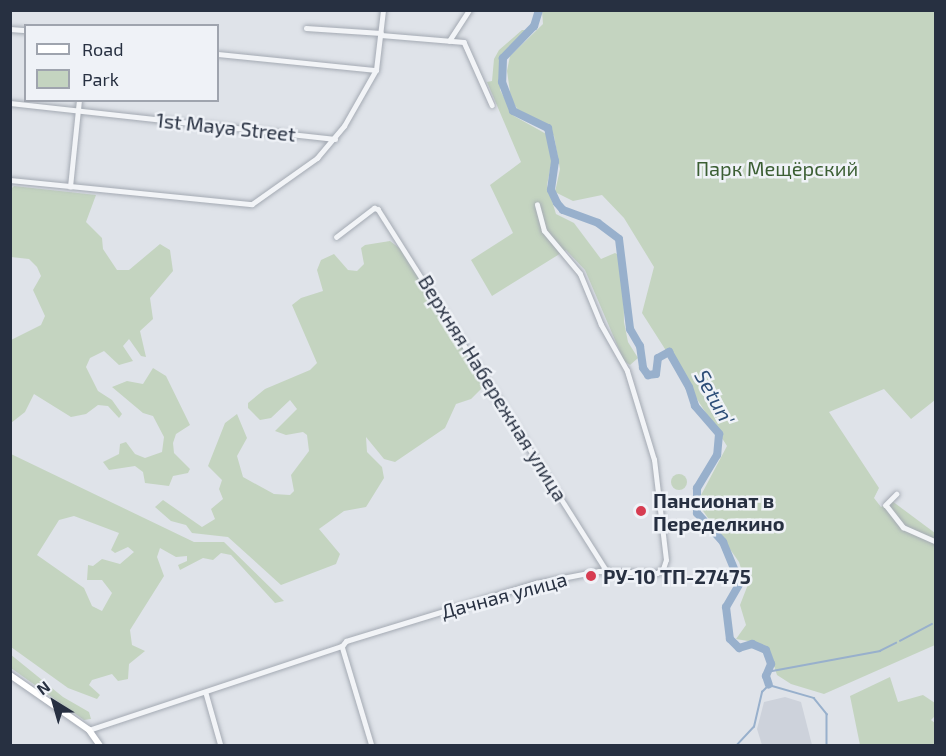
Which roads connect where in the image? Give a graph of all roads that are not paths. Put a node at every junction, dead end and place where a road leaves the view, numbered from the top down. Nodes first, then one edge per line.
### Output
1 (383, 10) edge
2 (469, 10) edge
3 (306, 28) dead end
4 (381, 34) junction
5 (449, 41) junction
6 (219, 54) edge
7 (375, 70) junction
8 (79, 102) edge
9 (10, 103) edge
10 (492, 105) dead end
11 (78, 110) junction
12 (335, 139) junction
13 (10, 180) edge
14 (70, 187) junction
15 (537, 205) dead end
16 (336, 237) dead end
17 (897, 494) dead end
18 (936, 542) edge
19 (607, 571) junction
20 (342, 646) junction
21 (10, 675) edge
22 (206, 693) junction
23 (89, 730) junction
24 (100, 746) edge
25 (221, 746) edge
26 (372, 746) edge

1 - 4 street
2 - 5 street
3 - 4 street
4 - 5 street
4 - 7 street
5 - 10 street
6 - 7 street
7 - 12 street
8 - 11 street
9 - 11 street, 1st Maya Street
11 - 12 street, 1st Maya Street
11 - 14 street
12 - 14 street
13 - 14 street
15 - 19 street, Дачная улица
16 - 19 street, Верхняя Набережная улица
17 - 18 street
19 - 20 street, Дачная улица
20 - 22 street
20 - 26 street
21 - 23 main road
22 - 23 street
22 - 25 street
23 - 24 main road

